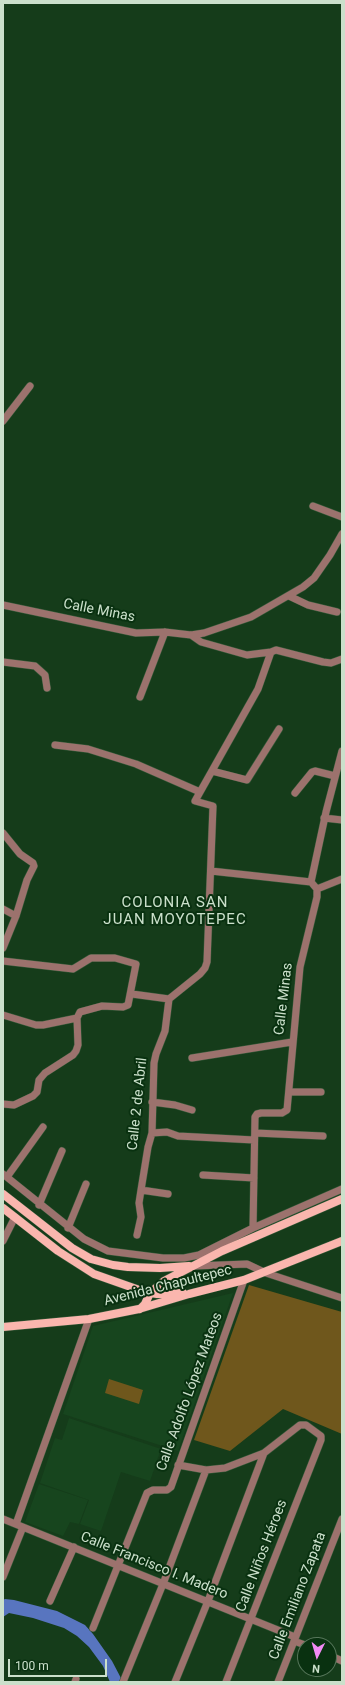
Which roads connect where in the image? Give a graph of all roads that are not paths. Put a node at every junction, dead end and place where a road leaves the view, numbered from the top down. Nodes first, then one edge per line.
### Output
1 (30, 386) dead end
2 (3, 408) edge
3 (12, 410) junction
4 (3, 421) edge
5 (313, 506) dead end
6 (342, 516) edge
7 (342, 534) edge
8 (289, 596) junction
9 (3, 605) edge
10 (337, 612) dead end
11 (166, 632) junction
12 (190, 635) junction
13 (271, 652) junction
14 (342, 659) edge
15 (3, 662) edge
16 (47, 688) dead end
17 (140, 697) dead end
18 (279, 729) dead end
19 (55, 745) dead end
20 (342, 751) edge
21 (212, 771) junction
22 (335, 776) junction
23 (200, 792) junction
24 (295, 794) dead end
25 (324, 818) junction
26 (342, 820) edge
27 (3, 833) edge
28 (211, 871) junction
29 (342, 879) edge
30 (311, 882) junction
31 (317, 889) junction
32 (3, 909) edge
33 (16, 916) junction
34 (3, 948) edge
35 (3, 961) edge
36 (132, 994) junction
37 (169, 999) junction
38 (3, 1015) edge
39 (77, 1018) junction
40 (292, 1042) junction
41 (192, 1058) dead end
42 (290, 1092) junction
43 (321, 1092) dead end
44 (152, 1102) junction
45 (3, 1104) edge
46 (192, 1110) dead end
47 (43, 1128) dead end
48 (152, 1132) junction
49 (254, 1136) junction
50 (323, 1136) dead end
51 (62, 1151) dead end
52 (203, 1175) dead end
53 (5, 1176) edge
54 (254, 1178) junction
55 (86, 1184) dead end
56 (342, 1189) edge
57 (141, 1190) junction
58 (3, 1194) edge
59 (168, 1194) dead end
60 (342, 1199) edge
61 (39, 1204) junction
62 (3, 1208) edge
63 (15, 1217) junction
64 (68, 1228) junction
65 (253, 1228) junction
66 (137, 1235) dead end
67 (3, 1241) edge
68 (342, 1241) edge
69 (200, 1258) junction
70 (194, 1266) junction
71 (266, 1273) junction
72 (244, 1280) junction
73 (150, 1292) junction
74 (189, 1294) junction
75 (342, 1298) edge
76 (139, 1310) junction
77 (89, 1319) junction
78 (3, 1328) edge
79 (264, 1453) junction
80 (178, 1465) junction
81 (206, 1470) junction
82 (3, 1519) edge
83 (342, 1519) edge
84 (16, 1524) junction
85 (24, 1527) junction
86 (74, 1547) junction
87 (118, 1566) junction
88 (3, 1577) edge
89 (163, 1584) junction
90 (50, 1601) dead end
91 (208, 1601) junction
92 (251, 1619) junction
93 (93, 1628) dead end
94 (294, 1639) junction
95 (297, 1641) edge
96 (122, 1682) edge
97 (175, 1682) edge
98 (226, 1682) edge
99 (278, 1682) edge

1 - 3 street
2 - 3 street
3 - 4 street
5 - 6 street
7 - 8 street
8 - 10 street
8 - 12 street
9 - 11 street, Calle Minas
11 - 12 street, Calle Minas
11 - 17 street
12 - 13 street
13 - 14 street
13 - 21 street
15 - 16 street
18 - 21 street
19 - 23 street
20 - 22 street
21 - 23 street
22 - 24 street
22 - 25 street
23 - 28 street
25 - 26 street
25 - 30 street
27 - 33 street
28 - 30 street
28 - 37 street
29 - 31 street
30 - 31 street
31 - 40 street, Calle Minas
32 - 33 street
33 - 34 street
35 - 36 street
36 - 37 street
36 - 39 street
37 - 44 street, Calle 2 de Abril
38 - 39 street
39 - 45 street
40 - 41 street
40 - 42 street, Calle Minas
42 - 43 street
42 - 49 street, Calle Minas
44 - 46 street
44 - 48 street, Calle 2 de Abril
47 - 53 street
48 - 49 street
48 - 57 street, Calle 2 de Abril
49 - 50 street
49 - 54 street, Calle Minas
51 - 61 street
52 - 54 street
53 - 61 street
54 - 65 street, Calle Minas
55 - 64 street
56 - 65 street
57 - 59 street
57 - 66 street, Calle 2 de Abril
58 - 70 main road
60 - 69 main road
61 - 64 street
62 - 63 main road
63 - 67 street
63 - 73 main road
64 - 69 street
65 - 69 street
68 - 71 main road, Avenida Chapultepec
69 - 70 main road
70 - 71 street
70 - 73 main road
71 - 72 main road, Avenida Chapultepec
71 - 75 street
72 - 74 main road, Avenida Chapultepec
72 - 80 street, Calle Adolfo López Mateos
73 - 74 main road
73 - 76 main road
74 - 76 main road, Avenida Chapultepec
76 - 77 main road, Avenida Chapultepec
77 - 78 main road, Avenida Chapultepec
77 - 84 street
79 - 81 street
79 - 91 street
79 - 92 street, Calle Niños Héroes
80 - 81 street
80 - 87 street, Calle Adolfo López Mateos
81 - 89 street
82 - 84 street, Calle Francisco I. Madero
83 - 94 street, Calle Emiliano Zapata
84 - 85 street, Calle Francisco I. Madero
85 - 86 street, Calle Francisco I. Madero
85 - 88 street
86 - 87 street, Calle Francisco I. Madero
86 - 90 street
87 - 89 street, Calle Francisco I. Madero
87 - 93 street, Calle Adolfo López Mateos
89 - 91 street, Calle Francisco I. Madero
89 - 96 street
91 - 92 street, Calle Francisco I. Madero
91 - 97 street
92 - 94 street, Calle Francisco I. Madero
92 - 98 street, Calle Niños Héroes
94 - 95 street, Calle Francisco I. Madero
94 - 99 street, Calle Emiliano Zapata

